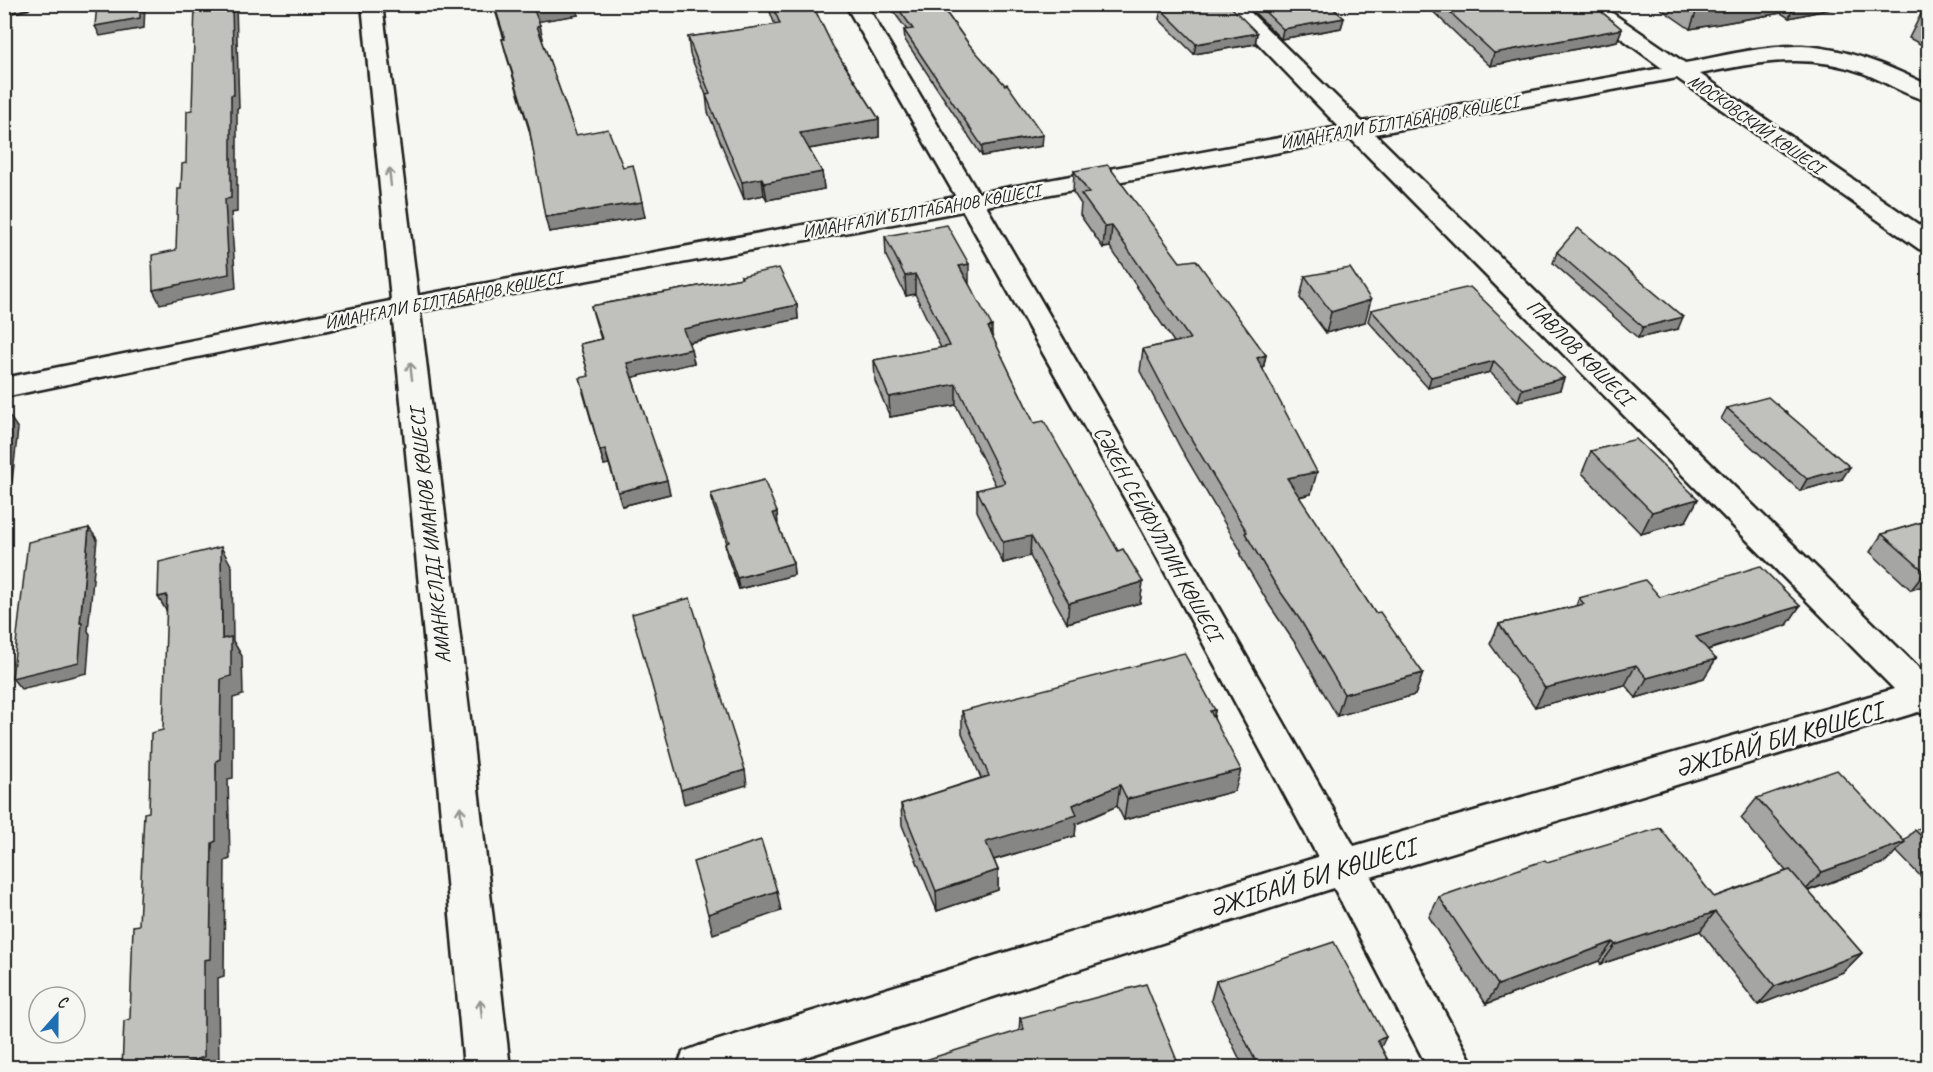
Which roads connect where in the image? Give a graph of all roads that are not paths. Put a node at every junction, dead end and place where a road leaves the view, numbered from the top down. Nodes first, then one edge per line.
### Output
1 (21, 4) edge
2 (372, 4) edge
3 (855, 4) edge
4 (1230, 4) edge
5 (1585, 4) edge
6 (4, 7) edge
7 (1679, 70) junction
8 (1929, 94) edge
9 (1358, 130) junction
10 (972, 201) junction
11 (1929, 243) edge
12 (405, 306) junction
13 (4, 388) edge
14 (1927, 697) edge
15 (1345, 867) junction
16 (487, 1068) edge
17 (699, 1068) edge
18 (1453, 1068) edge

1 - 6 street
12 -> 2 street, АМАНКЕЛДІ ИМАНОВ КӨШЕСІ
3 - 10 street, СӘКЕН СЕЙФУЛЛИН КӨШЕСІ
4 - 9 street, ПАВЛОВ КӨШЕСІ
5 - 7 street, МОСКОВСКИЙ КӨШЕСІ
7 - 8 street, ИМАНҒАЛИ БІЛТАБАНОВ КӨШЕСІ
7 - 9 street, ИМАНҒАЛИ БІЛТАБАНОВ КӨШЕСІ
7 - 11 street, МОСКОВСКИЙ КӨШЕСІ
9 - 10 street, ИМАНҒАЛИ БІЛТАБАНОВ КӨШЕСІ
9 - 14 street, ПАВЛОВ КӨШЕСІ
10 - 12 street, ИМАНҒАЛИ БІЛТАБАНОВ КӨШЕСІ
10 - 15 street, СӘКЕН СЕЙФУЛЛИН КӨШЕСІ
12 - 13 street, ИМАНҒАЛИ БІЛТАБАНОВ КӨШЕСІ
16 -> 12 street, АМАНКЕЛДІ ИМАНОВ КӨШЕСІ
14 - 15 street, ӘЖІБАЙ БИ КӨШЕСІ
15 - 17 street, ӘЖІБАЙ БИ КӨШЕСІ
15 - 18 street, СӘКЕН СЕЙФУЛЛИН КӨШЕСІ

